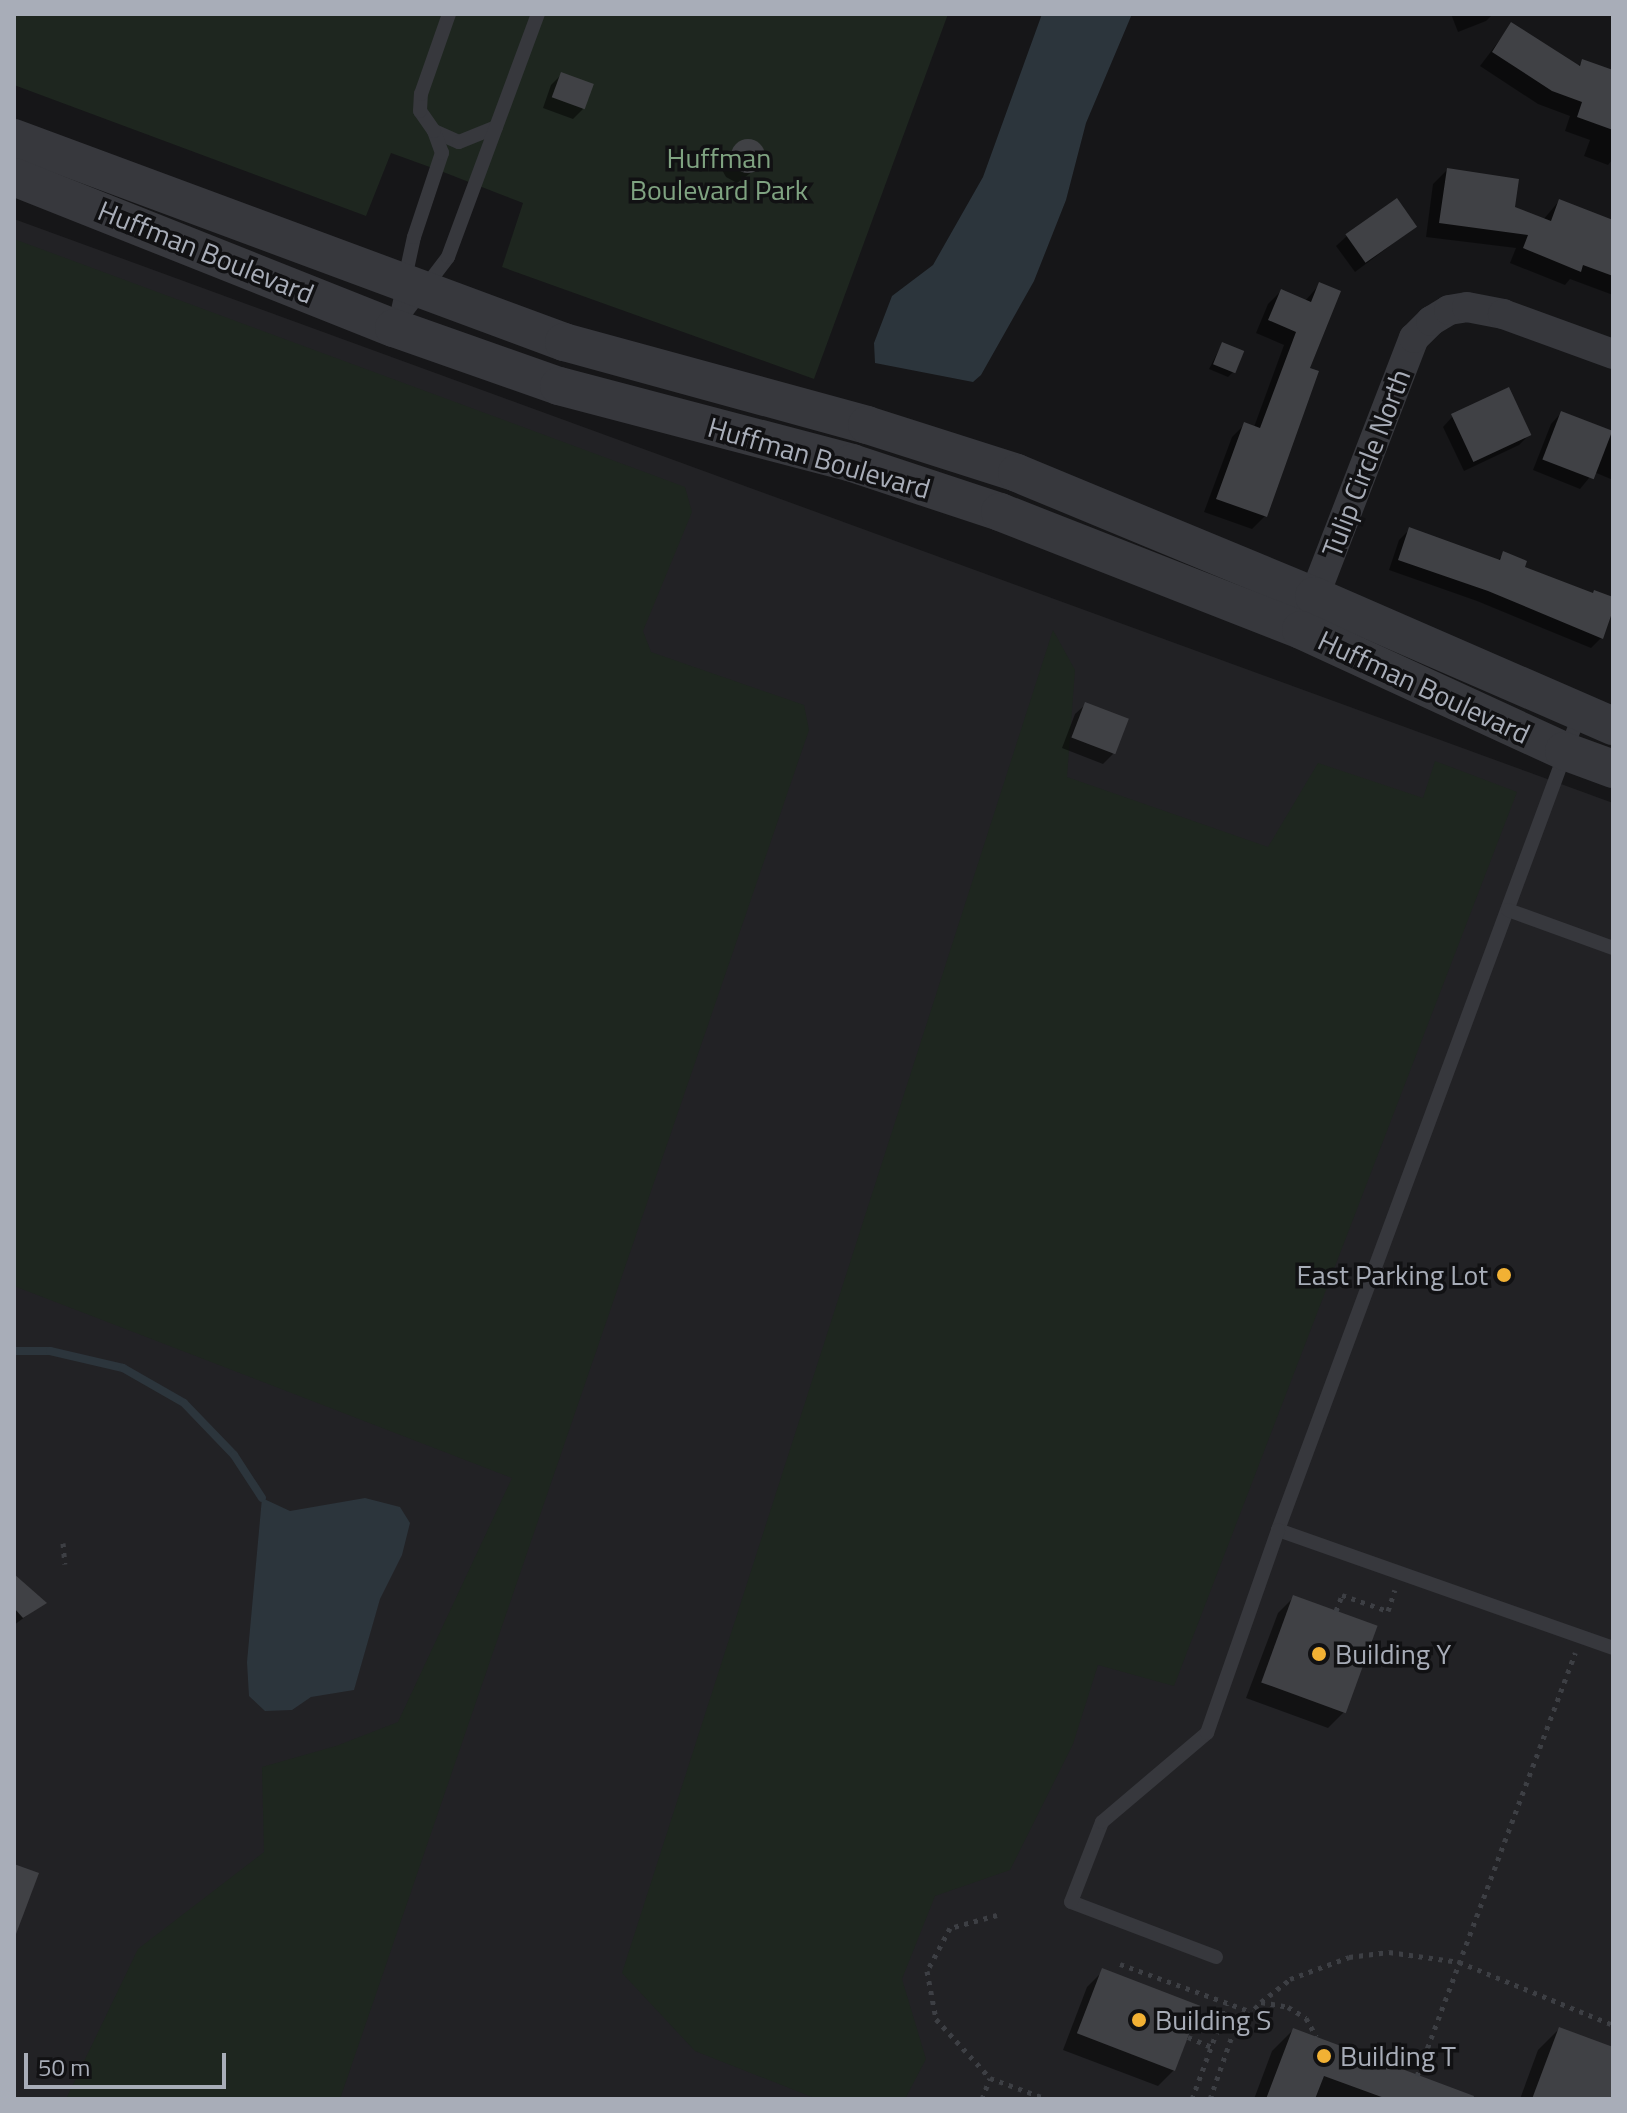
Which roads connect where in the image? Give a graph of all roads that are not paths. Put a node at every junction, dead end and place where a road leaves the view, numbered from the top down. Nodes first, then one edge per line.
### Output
1 (449, 14) edge
2 (538, 14) edge
3 (496, 127) junction
4 (434, 131) junction
5 (14, 138) edge
6 (14, 177) edge
7 (413, 285) junction
8 (394, 328) junction
9 (1613, 354) edge
10 (1308, 613) junction
11 (1596, 720) edge
12 (1564, 751) junction
13 (1613, 769) edge
14 (1508, 910) junction
15 (1613, 948) edge
16 (1278, 1530) junction
17 (1613, 1648) edge
18 (1216, 1957) dead end

1 - 4 lane
2 - 3 lane
3 - 4 lane
3 - 7 lane
4 - 7 lane
5 - 7 street, Huffman Boulevard
6 - 8 street, Huffman Boulevard
7 - 8 lane
7 - 8 lane
7 - 10 street, Huffman Boulevard
8 - 10 street, Huffman Boulevard
9 - 10 street, Tulip Circle North
10 - 11 street, Huffman Boulevard
10 - 12 street, Huffman Boulevard
11 - 12 lane
12 - 13 street, Huffman Boulevard
12 - 14 lane
14 - 15 lane
14 - 16 lane
16 - 17 lane
16 - 18 lane

